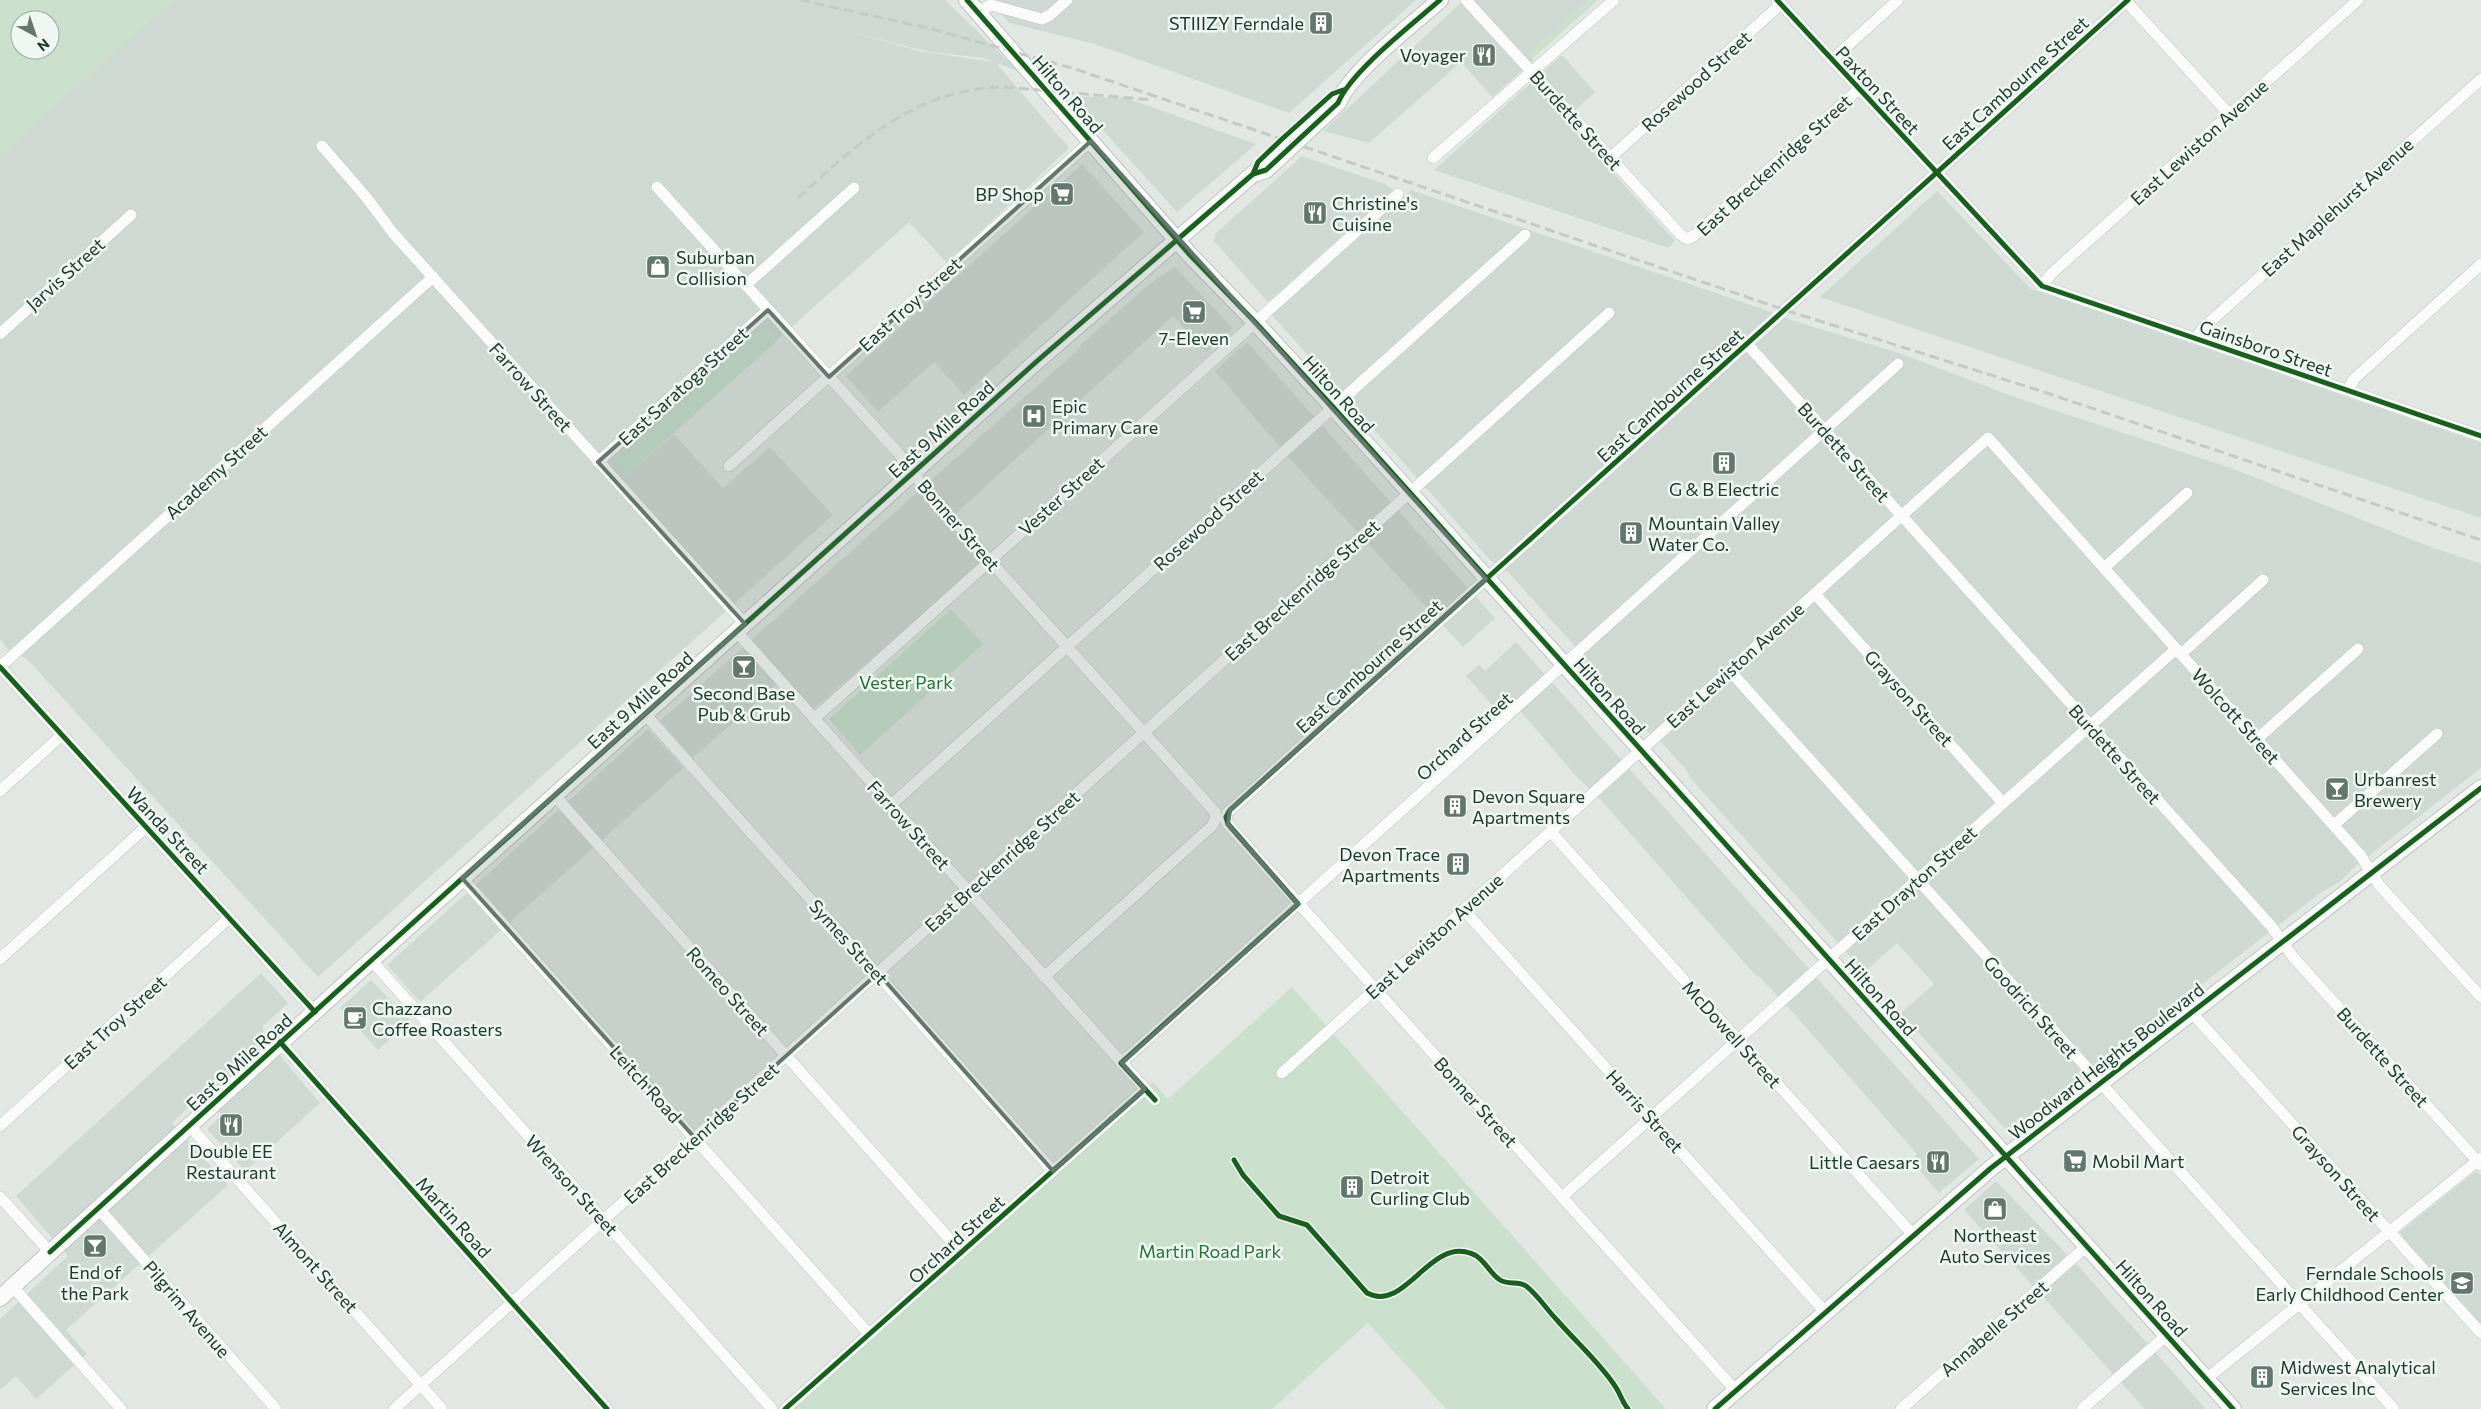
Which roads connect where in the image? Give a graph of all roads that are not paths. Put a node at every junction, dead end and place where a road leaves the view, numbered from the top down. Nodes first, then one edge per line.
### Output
1 (1067, 0) edge
2 (1440, 0) edge
3 (1466, 0) edge
4 (1614, 0) edge
5 (1898, 0) edge
6 (2126, 0) edge
7 (2358, 0) edge
8 (1779, 2) edge
9 (972, 6) edge
10 (1832, 60) junction
11 (1532, 73) junction
12 (2481, 79) edge
13 (1859, 89) junction
14 (2230, 115) junction
15 (1091, 141) junction
16 (322, 146) dead end
17 (1433, 158) dead end
18 (1610, 158) junction
19 (1936, 173) junction
20 (657, 187) dead end
21 (854, 188) dead end
22 (1398, 194) dead end
23 (131, 214) dead end
24 (1525, 235) dead end
25 (1687, 239) joint
26 (1177, 240) junction
27 (2481, 264) edge
28 (433, 277) junction
29 (746, 285) junction
30 (2042, 286) junction
31 (768, 310) junction
32 (1609, 313) dead end
33 (1255, 322) junction
34 (0, 334) edge
35 (2196, 338) junction
36 (1747, 344) junction
37 (1898, 364) dead end
38 (829, 377) junction
39 (2348, 390) junction
40 (1333, 407) junction
41 (1824, 429) junction
42 (2481, 436) edge
43 (1988, 438) joint
44 (598, 462) junction
45 (730, 466) dead end
46 (914, 472) junction
47 (1409, 493) junction
48 (2187, 493) dead end
49 (1901, 516) junction
50 (990, 560) junction
51 (2104, 568) junction
52 (1486, 579) junction
53 (2263, 580) dead end
54 (1815, 594) junction
55 (741, 628) junction
56 (1067, 646) junction
57 (2358, 649) dead end
58 (2178, 652) junction
59 (1564, 665) junction
60 (0, 667) edge
61 (1730, 671) junction
62 (645, 714) junction
63 (814, 719) junction
64 (2090, 726) junction
65 (1144, 732) junction
66 (2437, 734) dead end
67 (62, 735) junction
68 (2257, 739) junction
69 (1641, 750) junction
70 (0, 791) edge
71 (2480, 791) edge
72 (554, 796) junction
73 (2003, 803) junction
74 (891, 805) junction
75 (1230, 810) joint
76 (2334, 825) junction
77 (146, 827) junction
78 (1551, 832) junction
79 (2372, 872) junction
80 (462, 878) junction
81 (1917, 880) junction
82 (968, 891) junction
83 (1298, 904) junction
84 (1464, 910) junction
85 (229, 918) junction
86 (2282, 942) junction
87 (0, 959) edge
88 (1828, 959) junction
89 (372, 961) junction
90 (877, 974) junction
91 (1044, 976) junction
92 (1376, 989) junction
93 (2481, 997) edge
94 (315, 1012) junction
95 (2192, 1013) junction
96 (1738, 1039) junction
97 (280, 1042) junction
98 (786, 1056) junction
99 (1122, 1063) junction
100 (1282, 1073) dead end
101 (2100, 1083) junction
102 (1145, 1089) junction
103 (1155, 1100) dead end
104 (1651, 1117) junction
105 (189, 1125) junction
106 (0, 1126) edge
107 (695, 1138) junction
108 (2006, 1156) junction
109 (2480, 1162) edge
110 (1053, 1171) junction
111 (0, 1197) edge
112 (1562, 1197) junction
113 (99, 1208) junction
114 (604, 1220) junction
115 (2389, 1232) junction
116 (1914, 1236) junction
117 (2087, 1246) junction
118 (50, 1252) junction
119 (961, 1252) junction
120 (13, 1286) junction
121 (0, 1298) edge
122 (512, 1303) junction
123 (2299, 1304) junction
124 (1826, 1313) junction
125 (2481, 1333) edge
126 (869, 1334) junction
127 (2167, 1335) junction
128 (2206, 1379) junction
129 (421, 1385) junction
130 (1736, 1391) junction
131 (121, 1409) edge
132 (276, 1409) edge
133 (394, 1409) edge
134 (442, 1409) edge
135 (607, 1409) edge
136 (772, 1409) edge
137 (785, 1409) edge
138 (1715, 1409) edge
139 (1901, 1409) edge
140 (2082, 1409) edge
141 (2233, 1409) edge
142 (2394, 1409) edge

1 - 9 street
2 - 26 street, East 9 Mile Road
3 - 11 street, Burdette Street
4 - 11 street
5 - 10 street
6 - 14 street
6 - 19 street, East Cambourne Street
7 - 14 street, East Lewiston Avenue
8 - 10 street, Paxton Street
8 - 18 street, Rosewood Street
9 - 15 street, Hilton Road
10 - 13 street, Paxton Street
11 - 17 street
11 - 18 street, Burdette Street
12 - 35 street, East Maplehurst Avenue
13 - 19 street, Paxton Street
13 - 25 street, East Breckenridge Street
14 - 30 street, East Lewiston Avenue
15 - 26 street, Hilton Road
15 - 38 street, East Troy Street
16 - 28 street, Farrow Street
18 - 25 street, Burdette Street
19 - 30 street, Paxton Street
19 - 36 street, East Cambourne Street
20 - 29 street, Bonner Street
21 - 29 street
22 - 33 street, Vester Street
23 - 34 street, Jarvis Street
24 - 40 street, Rosewood Street
26 - 33 street, Hilton Road
26 - 46 street, East 9 Mile Road
27 - 39 street
28 - 44 street, Farrow Street
28 - 60 street, Academy Street
29 - 31 street, Bonner Street
30 - 35 street, Gainsboro Street
31 - 38 street, Bonner Street
31 - 44 street, East Saratoga Street
32 - 47 street, East Breckenridge Street
33 - 40 street, Hilton Road
33 - 50 street, Vester Street
35 - 39 street, Gainsboro Street
36 - 41 street, Burdette Street
36 - 52 street, East Cambourne Street
37 - 41 street, Orchard Street
38 - 45 street, East Troy Street
38 - 46 street, Bonner Street
39 - 42 street, Gainsboro Street
40 - 47 street, Hilton Road
40 - 56 street, Rosewood Street
41 - 49 street, Burdette Street
41 - 59 street, Orchard Street
43 - 49 street, East Lewiston Avenue
43 - 51 street, Wolcott Street
44 - 55 street, Farrow Street
46 - 50 street, Bonner Street
46 - 55 street, East 9 Mile Road
47 - 52 street, Hilton Road
47 - 65 street, East Breckenridge Street
48 - 51 street
49 - 54 street, East Lewiston Avenue
49 - 64 street, Burdette Street
50 - 56 street, Bonner Street
50 - 63 street, Vester Street
51 - 58 street, Wolcott Street
52 - 59 street, Hilton Road
52 - 75 street, East Cambourne Street
53 - 58 street, East Drayton Street
54 - 61 street, East Lewiston Avenue
54 - 73 street, Grayson Street
55 - 62 street, East 9 Mile Road
55 - 63 street, Farrow Street
56 - 65 street, Bonner Street
56 - 74 street, Rosewood Street
57 - 68 street
58 - 64 street, East Drayton Street
58 - 68 street, Wolcott Street
59 - 69 street, Hilton Road
59 - 83 street, Orchard Street
60 - 67 street, Wanda Street
61 - 69 street, East Lewiston Avenue
61 - 81 street, Goodrich Street
62 - 72 street, East 9 Mile Road
62 - 90 street, Symes Street
63 - 74 street, Farrow Street
64 - 73 street, East Drayton Street
64 - 86 street, Burdette Street
65 - 82 street, East Breckenridge Street
65 - 91 street, Bonner Street
66 - 76 street
67 - 70 street
67 - 77 street, Wanda Street
68 - 76 street, Wolcott Street
69 - 78 street, East Lewiston Avenue
69 - 88 street, Hilton Road
71 - 79 street, Woodward Heights Boulevard
72 - 80 street, East 9 Mile Road
72 - 98 street, Romeo Street
73 - 81 street, East Drayton Street
74 - 82 street, Farrow Street
75 - 83 street, Bonner Street
76 - 79 street, Wolcott Street
77 - 85 street, Wanda Street
77 - 87 street
78 - 84 street, East Lewiston Avenue
78 - 96 street, McDowell Street
79 - 86 street, Woodward Heights Boulevard
79 - 93 street, Wolcott Street
80 - 89 street, East 9 Mile Road
80 - 107 street, Leitch Road
81 - 88 street, East Drayton Street
81 - 101 street, Goodrich Street
82 - 90 street, East Breckenridge Street
82 - 91 street, Farrow Street
83 - 92 street, Bonner Street
83 - 99 street, Orchard Street
84 - 92 street, East Lewiston Avenue
84 - 104 street, Harris Street
85 - 94 street, Wanda Street
85 - 106 street, East Troy Street
86 - 95 street, Woodward Heights Boulevard
86 - 109 street, Burdette Street
88 - 96 street, East Drayton Street
88 - 108 street, Hilton Road
89 - 94 street, East 9 Mile Road
89 - 114 street, Wrenson Street
90 - 98 street, East Breckenridge Street
90 - 110 street, Symes Street
91 - 99 street, Farrow Street
92 - 100 street, East Lewiston Avenue
92 - 112 street, Bonner Street
94 - 97 street, East 9 Mile Road
95 - 101 street, Woodward Heights Boulevard
95 - 115 street, Grayson Street
96 - 104 street, East Drayton Street
96 - 116 street, McDowell Street
97 - 105 street, East 9 Mile Road
97 - 122 street, Martin Road
98 - 107 street, East Breckenridge Street
98 - 119 street, Romeo Street
99 - 102 street, Farrow Street
101 - 108 street, Woodward Heights Boulevard
101 - 123 street, Goodrich Street
102 - 103 street, Farrow Street
102 - 110 street, Orchard Street
104 - 112 street, East Drayton Street
104 - 124 street, Harris Street
105 - 113 street, East 9 Mile Road
105 - 129 street, Almont Street
107 - 114 street, East Breckenridge Street
107 - 126 street, Leitch Road
108 - 116 street, Woodward Heights Boulevard
108 - 117 street, Hilton Road
109 - 115 street
110 - 119 street, Orchard Street
111 - 118 street
112 - 130 street, Bonner Street
113 - 118 street, East 9 Mile Road
113 - 132 street, Pilgrim Avenue
114 - 122 street, East Breckenridge Street
114 - 136 street, Wrenson Street
115 - 123 street
115 - 125 street, Grayson Street
116 - 124 street, Woodward Heights Boulevard
117 - 127 street, Hilton Road
117 - 139 street, Annabelle Street
118 - 120 street, East 9 Mile Road
119 - 126 street, Orchard Street
120 - 121 street, East 9 Mile Road
120 - 131 street
122 - 129 street, East Breckenridge Street
122 - 135 street, Martin Road
123 - 128 street
123 - 142 street, Goodrich Street
124 - 130 street, Woodward Heights Boulevard
126 - 137 street, Orchard Street
127 - 128 street, Hilton Road
127 - 140 street
128 - 141 street, Hilton Road
129 - 133 street, East Breckenridge Street
129 - 134 street, Almont Street
130 - 138 street, Woodward Heights Boulevard

